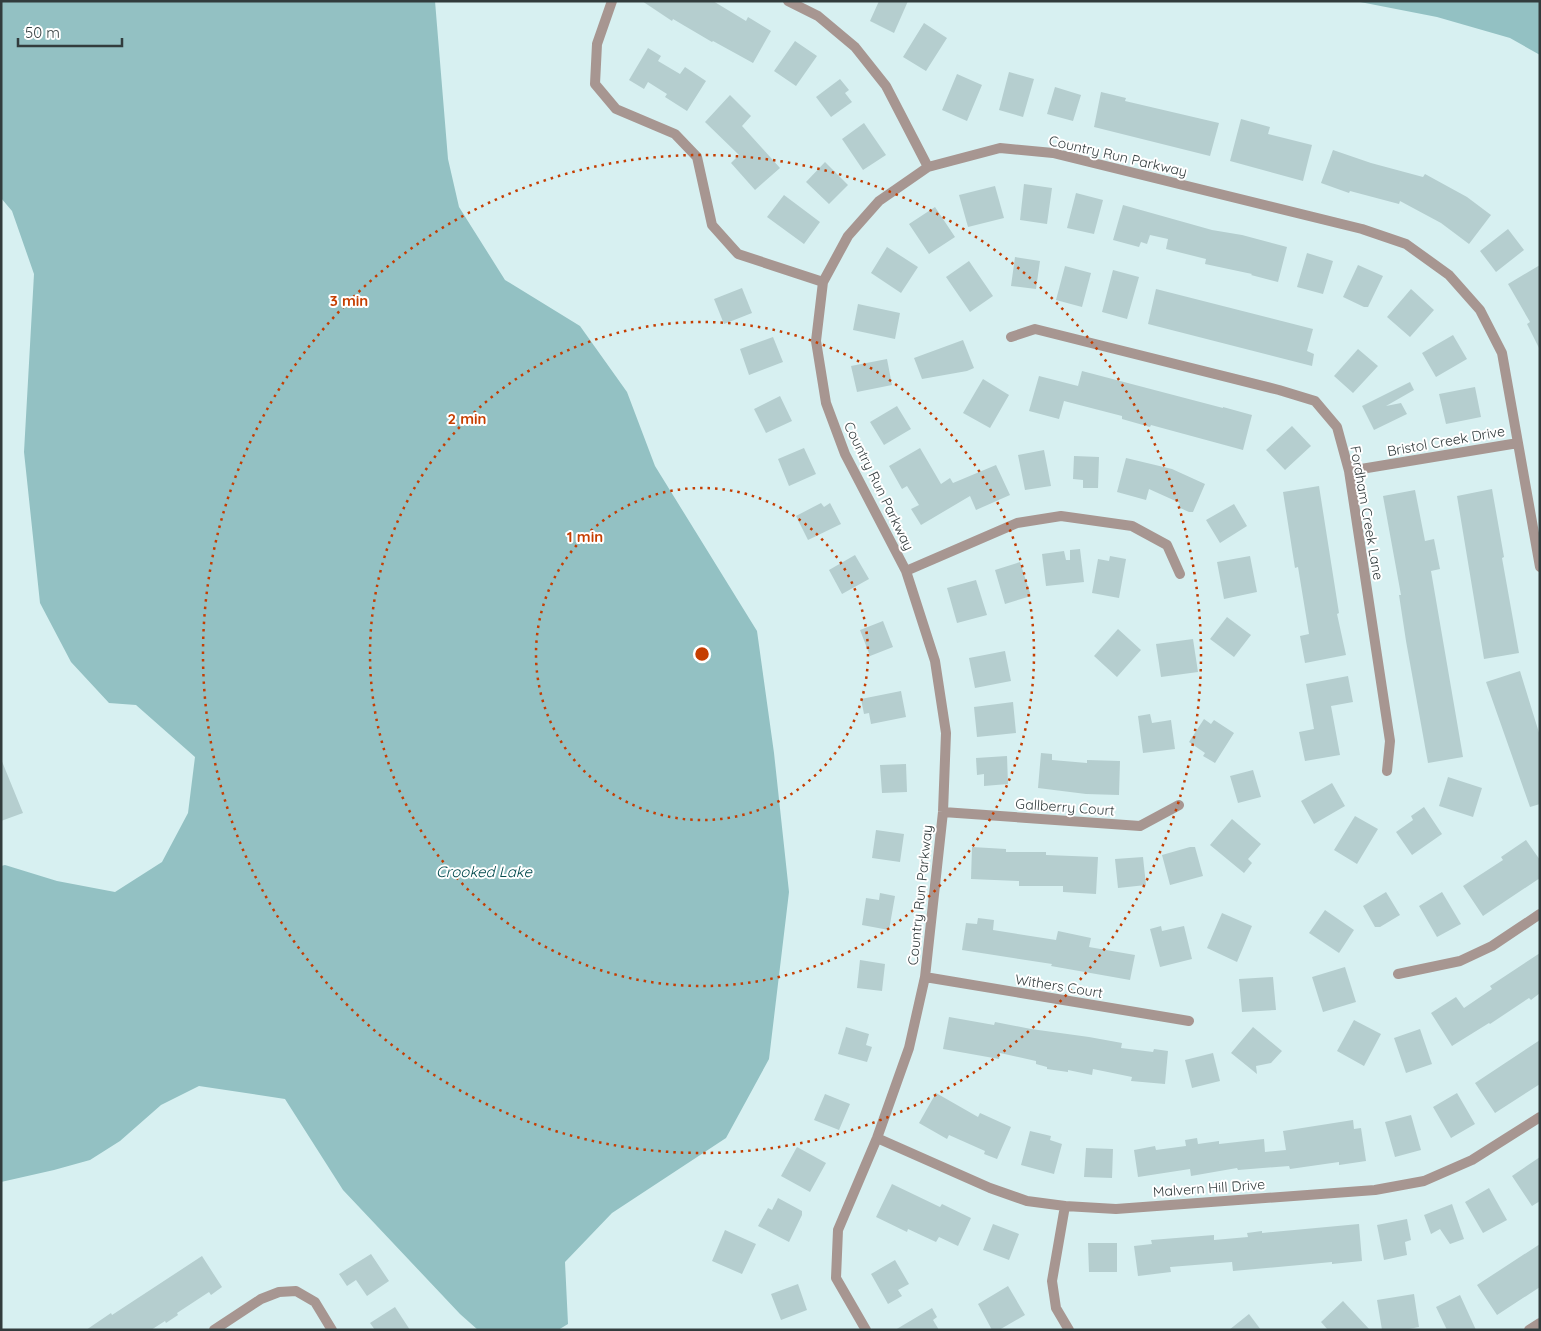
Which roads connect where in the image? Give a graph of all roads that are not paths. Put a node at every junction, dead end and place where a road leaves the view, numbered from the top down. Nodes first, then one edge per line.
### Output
1 (612, 1) edge
2 (788, 1) edge
3 (928, 167) junction
4 (823, 282) junction
5 (1011, 337) dead end
6 (1518, 443) junction
7 (1349, 471) junction
8 (1540, 567) edge
9 (906, 571) junction
10 (1180, 574) dead end
11 (1387, 771) dead end
12 (1179, 805) dead end
13 (944, 812) junction
14 (1540, 914) edge
15 (1398, 974) dead end
16 (925, 978) junction
17 (1189, 1021) dead end
18 (1540, 1117) edge
19 (877, 1138) junction
20 (1065, 1206) junction
21 (1540, 1323) edge
22 (214, 1330) edge
23 (332, 1330) edge
24 (866, 1330) edge
25 (1069, 1330) edge
26 (1529, 1330) edge

1 - 4 street
2 - 3 street
3 - 4 street, Country Run Parkway
3 - 6 street, Country Run Parkway
4 - 9 street, Country Run Parkway
5 - 7 street, Fordham Creek Lane
6 - 7 street, Bristol Creek Drive
6 - 8 street, Country Run Parkway
7 - 11 street, Fordham Creek Lane
9 - 10 street
9 - 13 street, Country Run Parkway
12 - 13 street, Gallberry Court
13 - 16 street, Country Run Parkway
14 - 15 street
16 - 17 street, Withers Court
16 - 19 street, Country Run Parkway
18 - 20 street, Malvern Hill Drive
19 - 20 street, Malvern Hill Drive
19 - 24 street, Country Run Parkway
20 - 25 street
21 - 26 street
22 - 23 street

